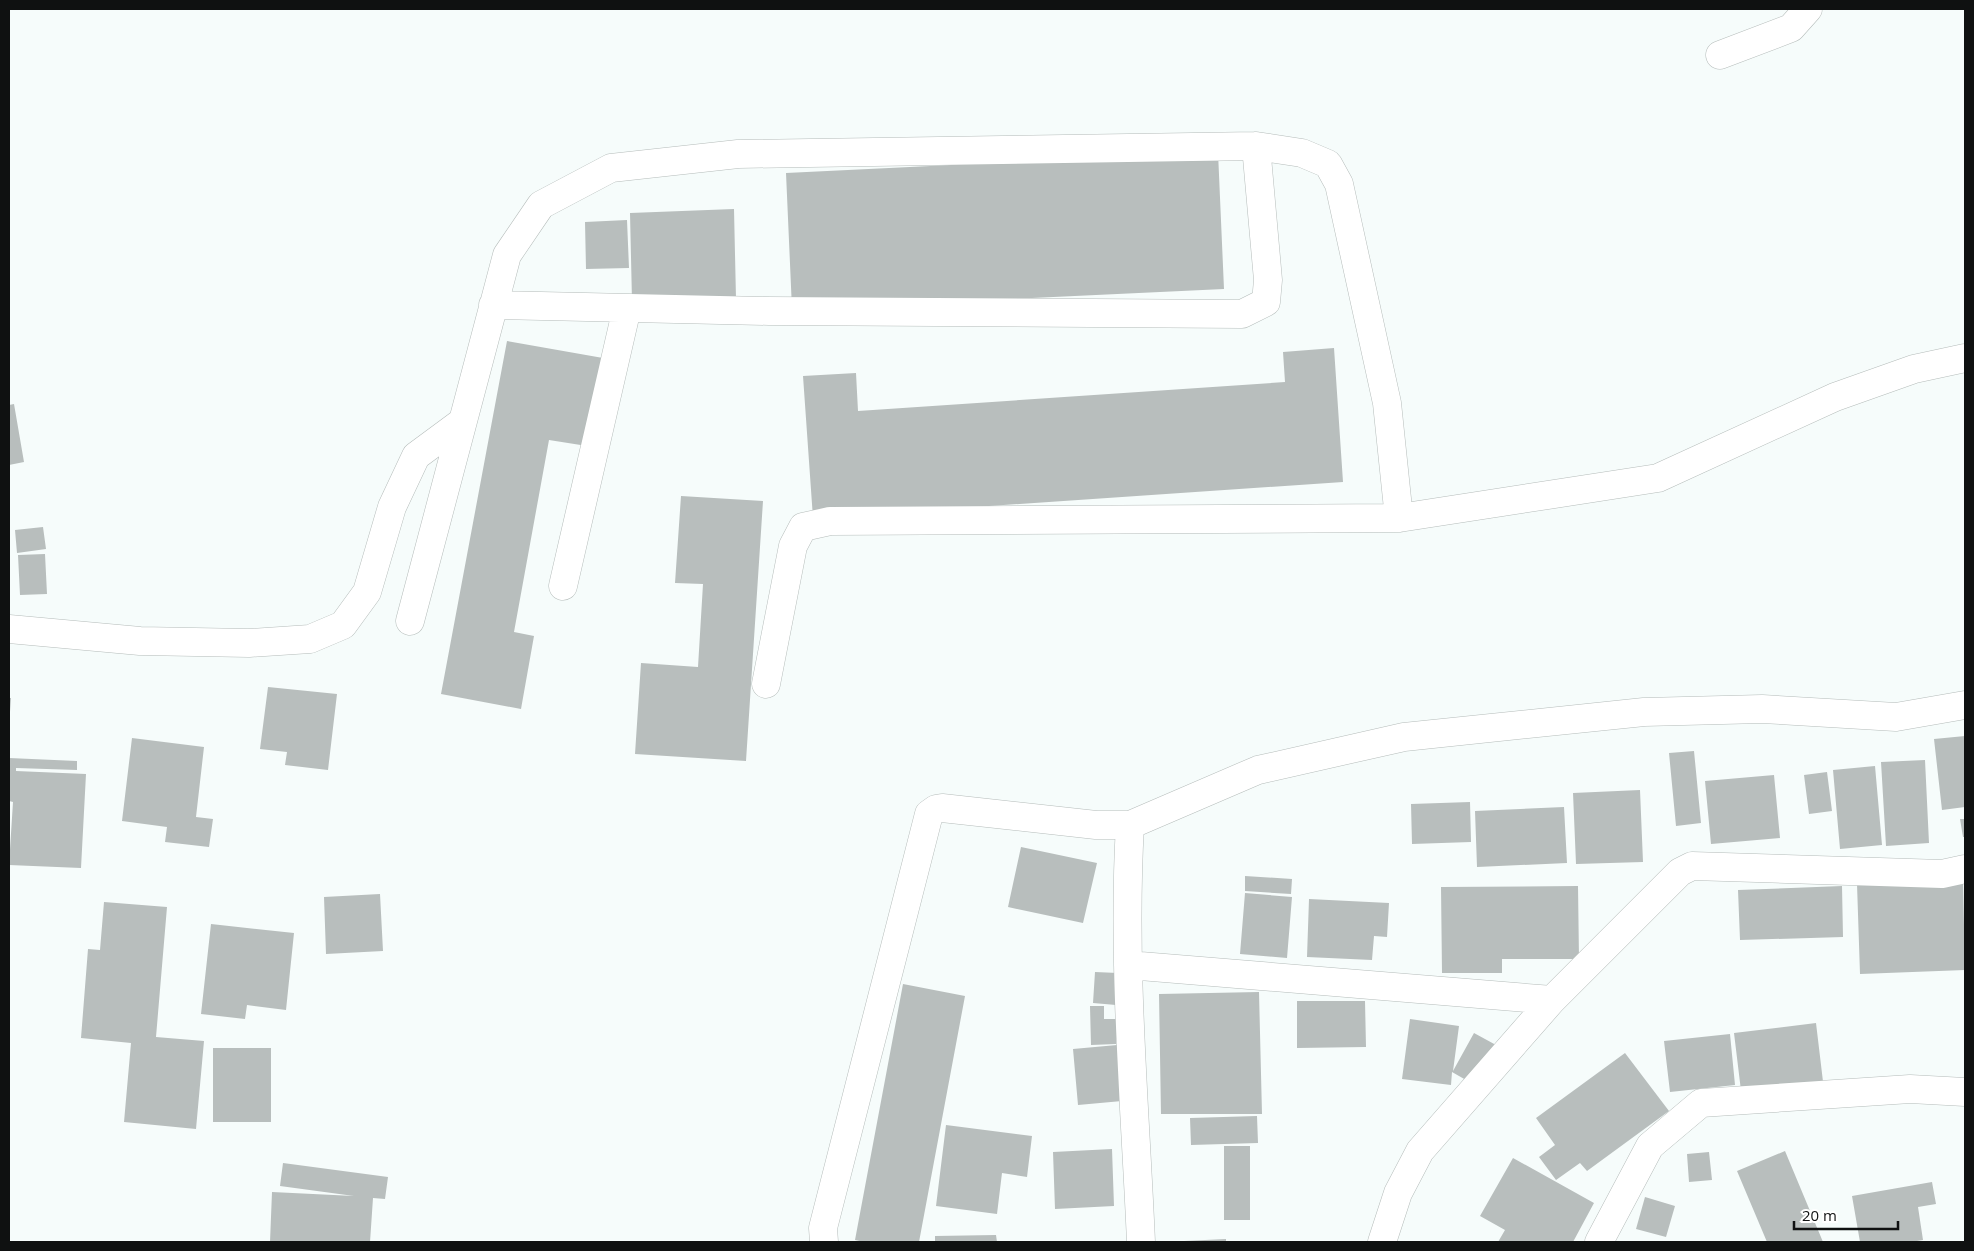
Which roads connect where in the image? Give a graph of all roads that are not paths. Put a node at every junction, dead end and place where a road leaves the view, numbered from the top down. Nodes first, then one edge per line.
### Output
1 (1808, 9) edge
2 (1720, 55) dead end
3 (1256, 146) junction
4 (493, 305) junction
5 (627, 308) junction
6 (1965, 358) edge
7 (462, 422) junction
8 (1399, 518) junction
9 (562, 586) dead end
10 (410, 621) dead end
11 (9, 629) edge
12 (766, 684) dead end
13 (1965, 705) edge
14 (1130, 825) junction
15 (1965, 868) edge
16 (1128, 965) junction
17 (1552, 1000) junction
18 (1965, 1092) edge
19 (824, 1242) edge
20 (1141, 1242) edge
21 (1382, 1242) edge
22 (1599, 1242) edge

1 - 2 street
3 - 4 street
3 - 5 street
3 - 8 street
4 - 5 street
4 - 7 street
5 - 9 street
6 - 8 street
7 - 10 street
7 - 11 street
8 - 12 street
13 - 14 street
14 - 16 street
14 - 19 street
15 - 17 street
16 - 17 street
16 - 20 street
17 - 21 street
18 - 22 street

